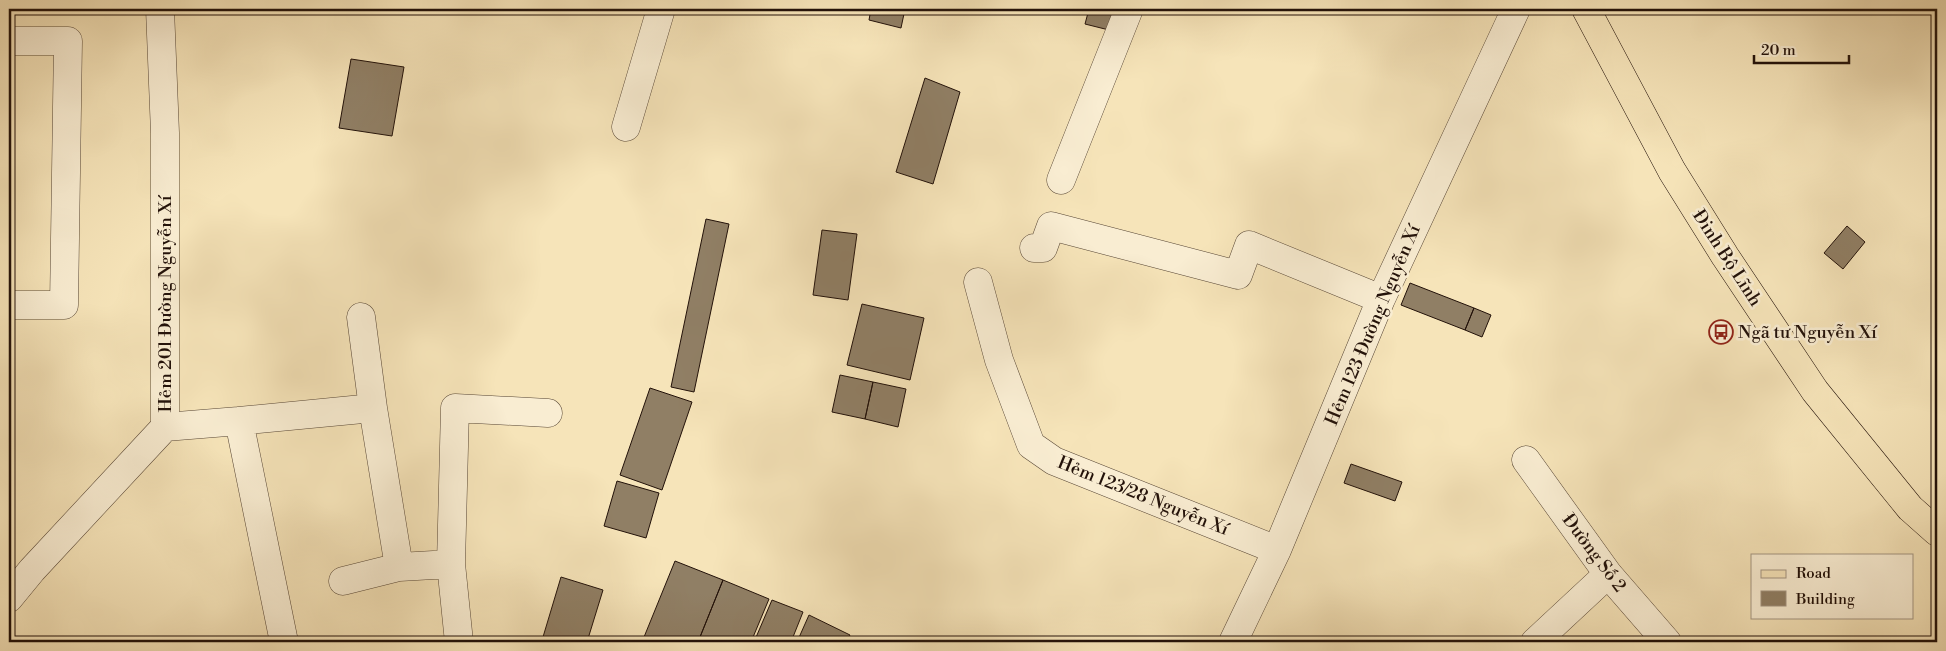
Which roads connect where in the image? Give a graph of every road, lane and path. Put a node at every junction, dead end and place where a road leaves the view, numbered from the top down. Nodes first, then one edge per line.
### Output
1 (160, 9) edge
2 (662, 9) edge
3 (1129, 9) edge
4 (1516, 9) edge
5 (1586, 9) edge
6 (9, 41) edge
7 (626, 127) dead end
8 (1061, 180) dead end
9 (1034, 248) dead end
10 (978, 282) dead end
11 (1382, 299) junction
12 (9, 305) edge
13 (361, 317) dead end
14 (373, 408) junction
15 (548, 412) dead end
16 (239, 421) junction
17 (165, 427) junction
18 (1526, 460) dead end
19 (1937, 532) edge
20 (1277, 550) junction
21 (451, 564) junction
22 (399, 567) junction
23 (1608, 574) junction
24 (343, 581) dead end
25 (9, 598) edge
26 (284, 642) edge
27 (459, 642) edge
28 (1233, 642) edge
29 (1535, 642) edge
30 (1667, 642) edge

1 - 17 street, Hẻm 201 Đường Nguyễn Xí
2 - 7 street
3 - 8 street
4 - 11 street, Hẻm 123 Đường Nguyễn Xí
5 - 19 main road, Đinh Bộ Lĩnh
6 - 12 street
9 - 11 street
10 - 20 street, Hẻm 123/28 Nguyễn Xí
11 - 20 street, Hẻm 123 Đường Nguyễn Xí
13 - 14 street
14 - 16 street
14 - 22 street
15 - 21 street
16 - 17 street
16 - 26 street
17 - 25 street, Hẻm 201 Đường Nguyễn Xí
18 - 23 street, Đường Số 2
20 - 28 street, Hẻm 123 Đường Nguyễn Xí
21 - 22 street
21 - 27 street
22 - 24 street
23 - 29 street
23 - 30 street, Đường Số 2

